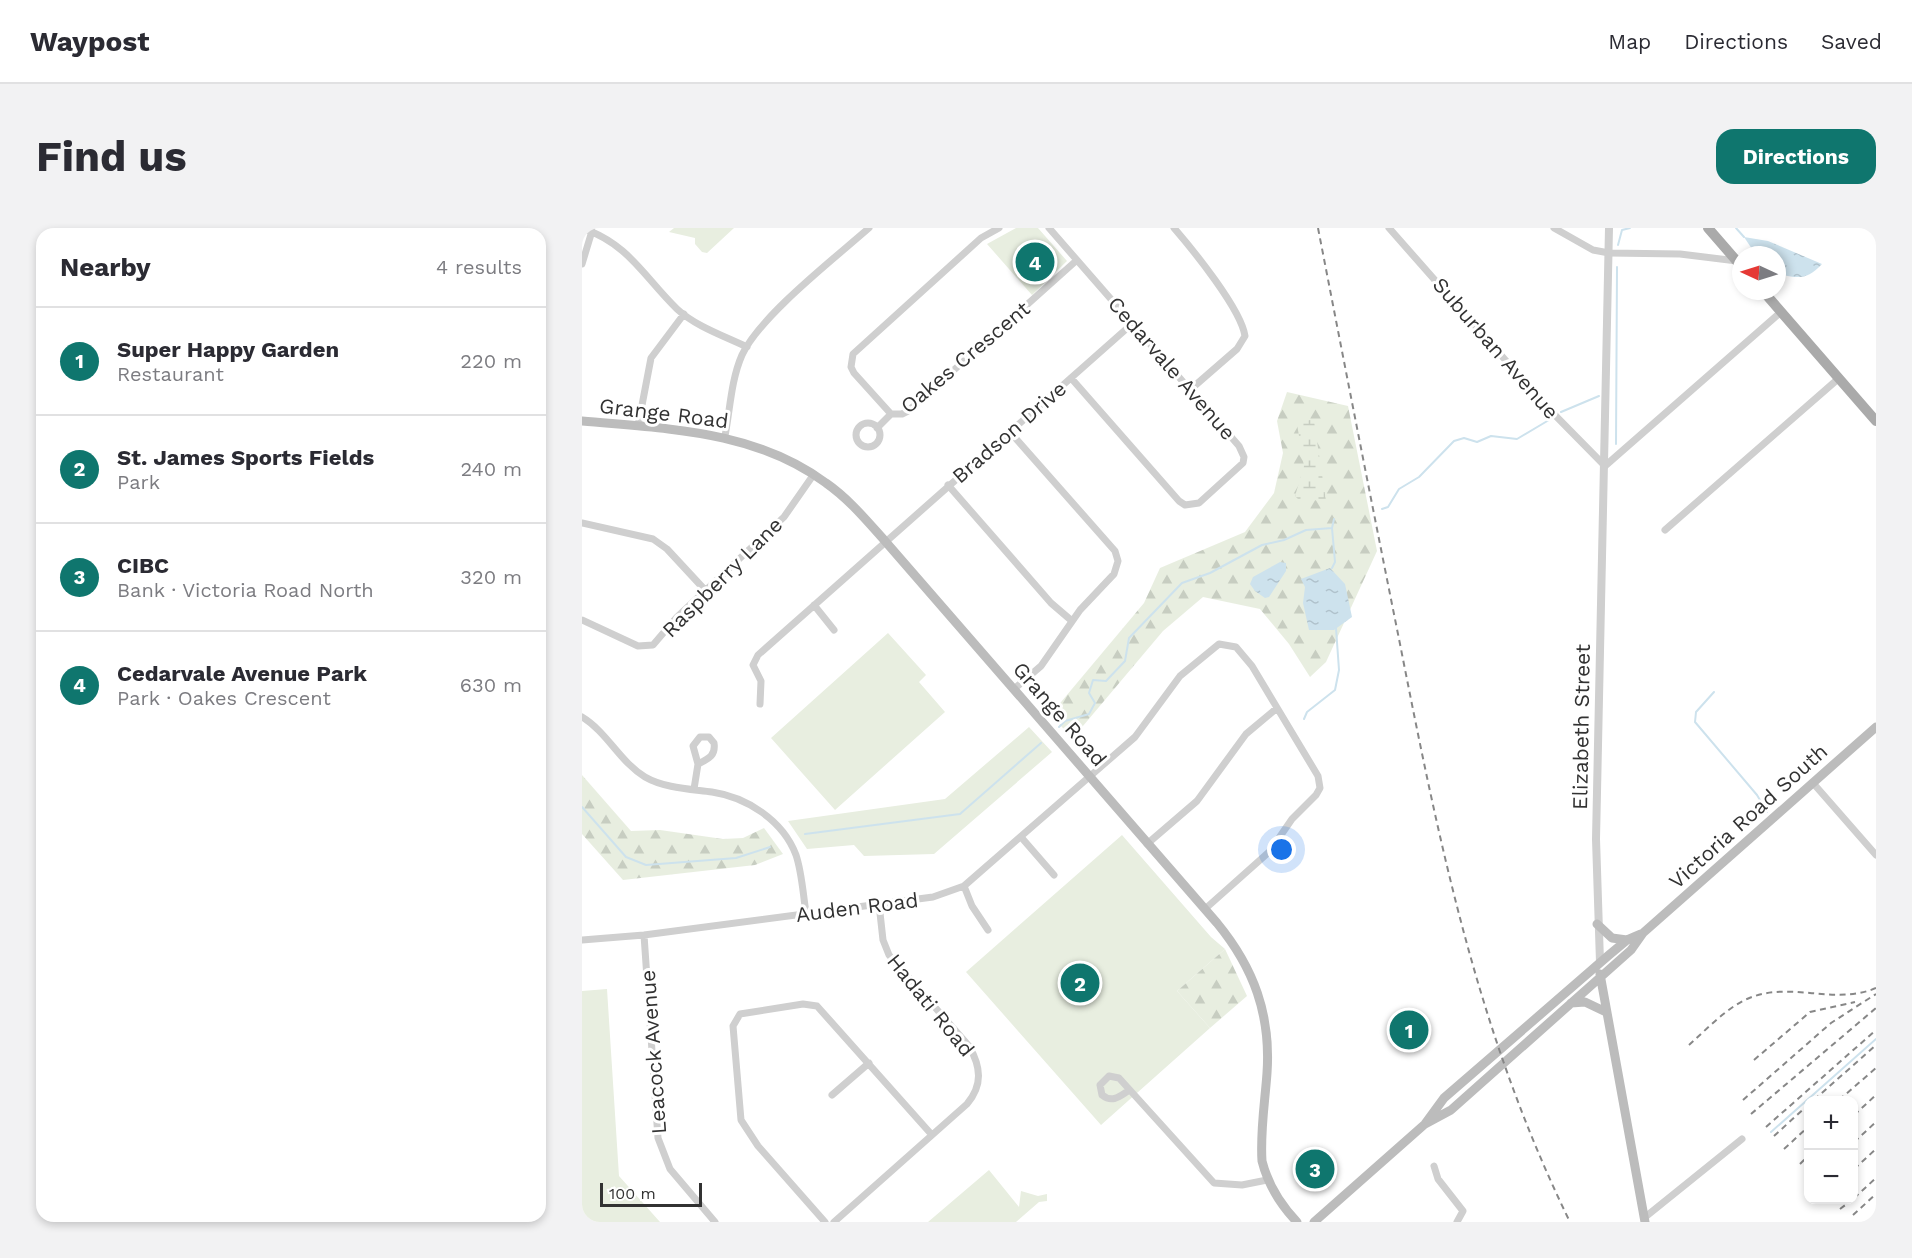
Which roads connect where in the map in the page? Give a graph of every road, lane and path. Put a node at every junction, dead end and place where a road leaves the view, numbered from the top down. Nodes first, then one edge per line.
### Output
1 (582, 228) edge
2 (869, 228) edge
3 (999, 228) edge
4 (1049, 228) edge
5 (1174, 228) edge
6 (1389, 228) edge
7 (1554, 228) edge
8 (1609, 228) edge
9 (1708, 228) edge
10 (591, 231) junction
11 (1608, 253) junction
12 (1732, 255) edge
13 (1077, 260) junction
14 (1732, 262) edge
15 (582, 264) edge
16 (1771, 300) edge
17 (1781, 312) junction
18 (684, 314) junction
19 (1133, 323) junction
20 (747, 347) junction
21 (1071, 378) junction
22 (1838, 379) junction
23 (1191, 389) junction
24 (891, 414) junction
25 (582, 421) edge
26 (1876, 422) edge
27 (638, 426) junction
28 (877, 428) dead end
29 (1010, 432) junction
30 (725, 436) junction
31 (1605, 466) junction
32 (814, 474) junction
33 (948, 485) junction
34 (582, 523) edge
35 (1665, 530) dead end
36 (885, 541) junction
37 (705, 590) junction
38 (814, 605) junction
39 (582, 620) edge
40 (1072, 621) junction
41 (834, 630) dead end
42 (1014, 689) junction
43 (760, 704) dead end
44 (1277, 708) junction
45 (582, 717) edge
46 (1876, 727) edge
47 (698, 764) dead end
48 (1090, 777) junction
49 (1813, 783) junction
50 (694, 789) junction
51 (1021, 837) junction
52 (1148, 844) junction
53 (1876, 855) edge
54 (1054, 875) dead end
55 (964, 886) junction
56 (879, 904) junction
57 (1205, 909) junction
58 (806, 913) junction
59 (1598, 924) junction
60 (988, 930) dead end
61 (1643, 933) junction
62 (644, 935) junction
63 (582, 940) edge
64 (1628, 940) junction
65 (1600, 963) junction
66 (1600, 976) junction
67 (1571, 1002) junction
68 (1606, 1012) junction
69 (869, 1063) junction
70 (1128, 1091) dead end
71 (832, 1095) dead end
72 (1425, 1124) junction
73 (932, 1135) junction
74 (1742, 1139) dead end
75 (1434, 1166) dead end
76 (1267, 1180) junction
77 (1645, 1220) edge
78 (715, 1222) edge
79 (825, 1222) edge
80 (834, 1222) edge
81 (1297, 1222) edge
82 (1314, 1222) edge
83 (1457, 1222) edge

1 - 10 street
2 - 20 street
3 - 24 street, Oakes Crescent
4 - 13 street, Cedarvale Avenue
5 - 23 street
6 - 31 street, Suburban Avenue
7 - 11 street
8 - 11 street, Elizabeth Street
9 - 12 main road
10 - 15 street
10 - 18 street
11 - 14 street
11 - 31 street, Elizabeth Street
13 - 19 street, Cedarvale Avenue
13 - 24 street, Oakes Crescent
16 - 17 main road
17 - 22 main road
17 - 31 street
18 - 20 street
18 - 27 street
19 - 21 street, Bradson Drive
19 - 23 street, Cedarvale Avenue
20 - 30 street
21 - 23 street, Cedarvale Avenue
21 - 29 street, Bradson Drive
22 - 26 main road
22 - 35 street
24 - 28 street
25 - 27 main road, Grange Road
27 - 30 main road, Grange Road
29 - 33 street, Bradson Drive
29 - 40 street
30 - 32 main road, Grange Road
31 - 59 street, Elizabeth Street
32 - 36 main road, Grange Road
32 - 37 street, Raspberry Lane
33 - 36 street, Bradson Drive
33 - 40 street
34 - 37 street
36 - 38 street, Bradson Drive
36 - 42 main road, Grange Road
37 - 39 street, Raspberry Lane
38 - 41 street
38 - 43 street, Bradson Drive
40 - 42 street
42 - 48 main road, Grange Road
44 - 48 street, Auden Road
44 - 52 street
44 - 57 street, Auden Road
45 - 50 street
46 - 49 main road, Victoria Road South
47 - 50 street
48 - 51 street, Auden Road
48 - 52 main road, Grange Road
49 - 53 street
49 - 61 main road, Victoria Road South
50 - 58 street
51 - 54 street
51 - 55 street, Auden Road
52 - 57 main road, Grange Road
55 - 56 street, Auden Road
55 - 60 street
56 - 58 street, Auden Road
56 - 73 street, Hadati Road
57 - 76 main road, Grange Road
58 - 62 street, Auden Road
59 - 64 main road
59 - 65 street, Elizabeth Street
61 - 64 main road, Victoria Road South
61 - 66 main road, Victoria Road South
62 - 63 street, Auden Road
62 - 78 street, Leacock Avenue
64 - 65 main road, Victoria Road South
65 - 66 main road, Elizabeth Street
65 - 72 main road, Victoria Road South
66 - 67 main road, Victoria Road South
66 - 68 main road, Elizabeth Street
67 - 68 main road
67 - 72 main road, Victoria Road South
68 - 77 main road, Elizabeth Street
69 - 71 street
69 - 73 street
69 - 79 street
70 - 76 street
72 - 82 main road
73 - 80 street, Hadati Road
74 - 77 street
75 - 83 street
76 - 81 main road, Grange Road

